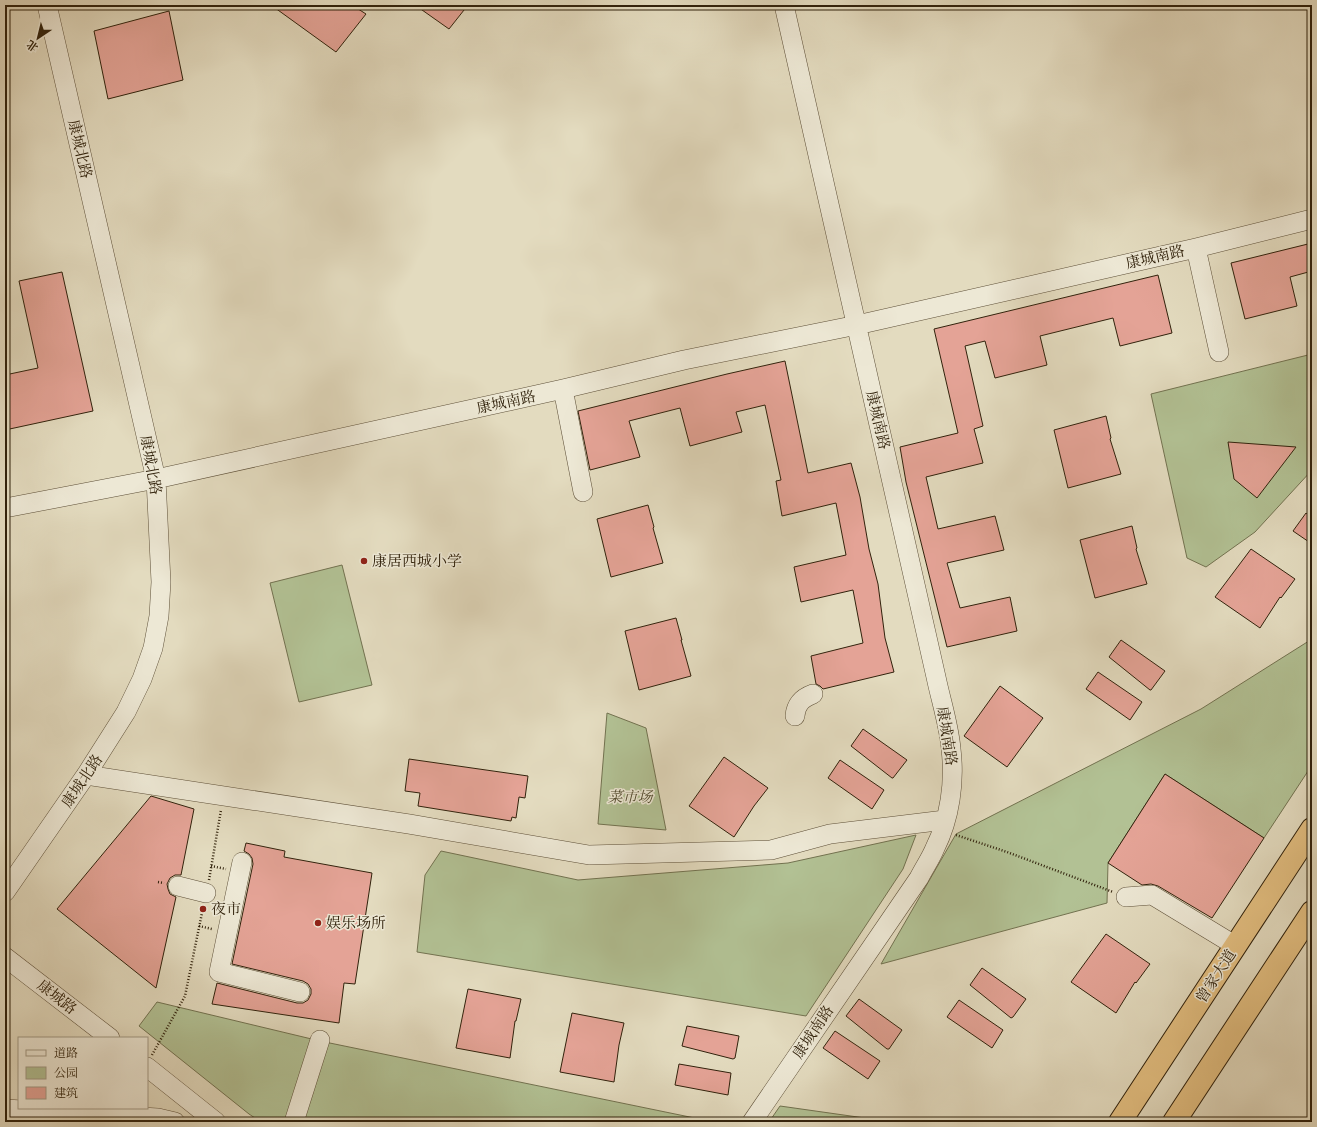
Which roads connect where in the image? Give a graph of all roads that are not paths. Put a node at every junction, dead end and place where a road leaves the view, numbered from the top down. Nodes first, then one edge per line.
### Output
1 (47, 5) edge
2 (784, 5) edge
3 (1312, 219) edge
4 (1196, 248) junction
5 (857, 325) junction
6 (1219, 352) dead end
7 (563, 389) junction
8 (156, 478) junction
9 (583, 492) dead end
10 (5, 508) edge
11 (813, 694) dead end
12 (795, 716) dead end
13 (86, 776) junction
14 (945, 820) junction
15 (1312, 829) edge
16 (242, 862) dead end
17 (178, 886) dead end
18 (5, 892) edge
19 (206, 893) dead end
20 (1126, 897) road end
21 (1312, 912) edge
22 (1236, 946) junction
23 (5, 957) edge
24 (300, 992) dead end
25 (109, 1037) edge
26 (320, 1040) dead end
27 (149, 1062) edge
28 (5, 1109) edge
29 (163, 1121) edge
30 (216, 1122) edge
31 (294, 1122) edge
32 (752, 1122) edge
33 (1120, 1122) edge
34 (1174, 1122) edge

1 - 8 street, 康城北路
2 - 5 street
3 - 4 street, 康城南路
4 - 5 street, 康城南路
4 - 6 street
5 - 7 street, 康城南路
5 - 14 street, 康城南路
7 - 8 street, 康城南路
7 - 9 street
8 - 10 street, 康城南路
8 - 13 street, 康城北路
11 - 12 street
13 - 14 street
13 - 18 street, 康城北路
14 - 32 street, 康城南路
15 - 22 highway, 曾家大道
16 - 24 street
17 - 19 street
20 - 22 street
21 - 34 highway
22 - 33 highway, 曾家大道
23 - 25 street, 康城路
26 - 31 street
27 - 30 street
28 - 29 street

